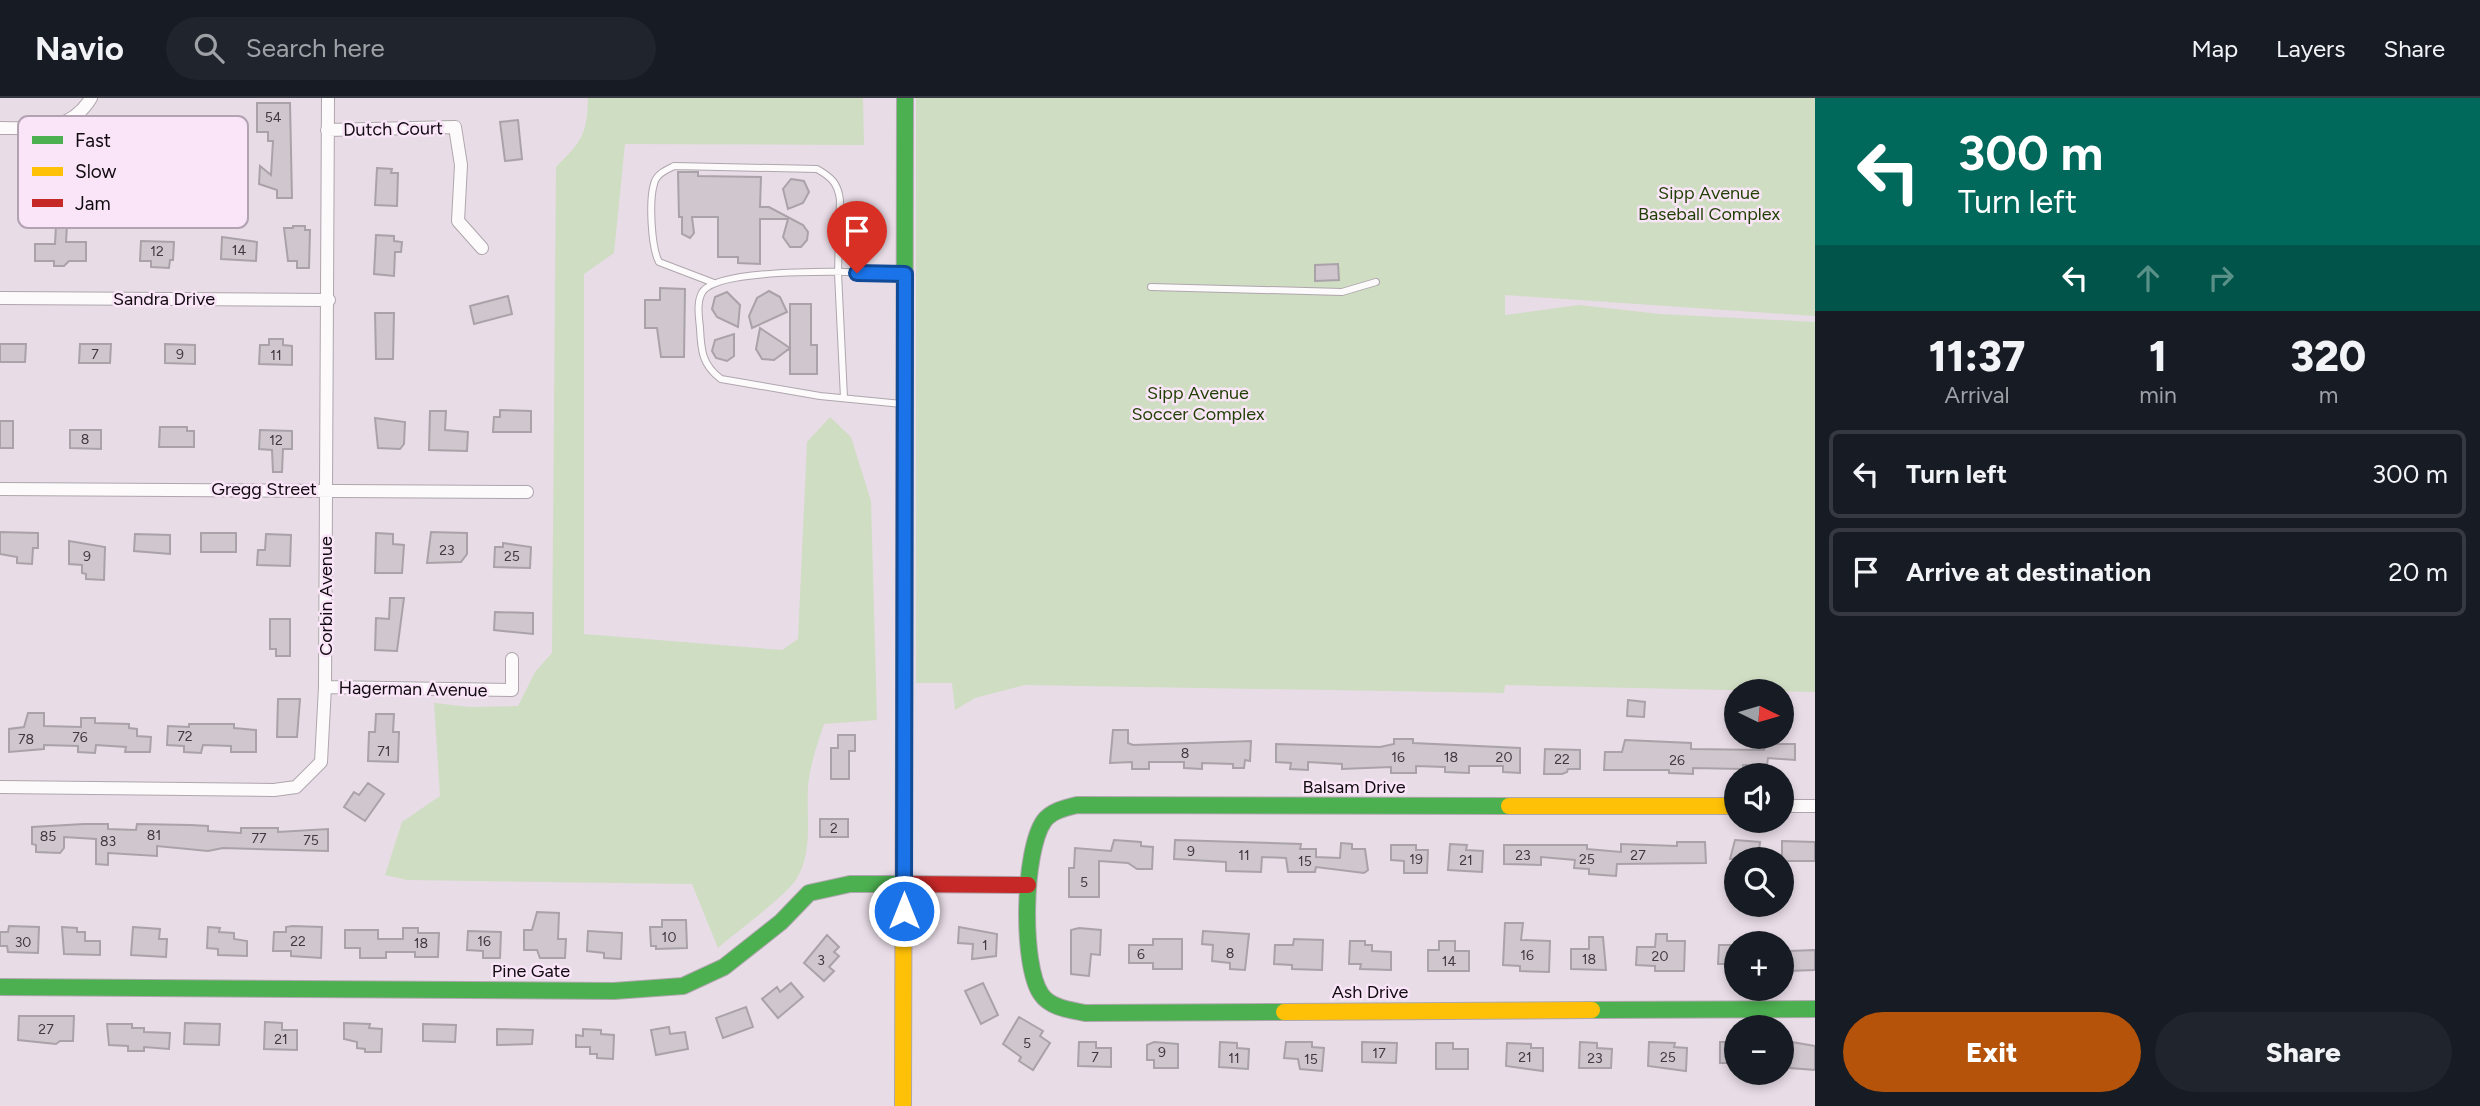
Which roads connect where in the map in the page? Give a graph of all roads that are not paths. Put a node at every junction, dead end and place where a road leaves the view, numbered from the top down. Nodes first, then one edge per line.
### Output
1 (91, 98) edge
2 (328, 98) edge
3 (905, 98) edge
4 (75, 116) edge
5 (0, 128) edge
6 (18, 128) edge
7 (327, 130) junction
8 (482, 248) dead end
9 (838, 273) junction
10 (905, 274) junction
11 (1377, 282) dead end
12 (714, 283) junction
13 (1152, 287) dead end
14 (0, 298) edge
15 (329, 300) junction
16 (844, 398) junction
17 (905, 404) junction
18 (0, 489) edge
19 (327, 489) junction
20 (527, 492) dead end
21 (512, 659) dead end
22 (325, 687) junction
23 (0, 787) edge
24 (1724, 806) edge
25 (1794, 806) edge
26 (1815, 806) edge
27 (904, 885) junction
28 (1028, 885) junction
29 (0, 987) edge
30 (1815, 1009) edge
31 (903, 1106) edge

1 - 4 street
2 - 7 street, Corbin Avenue
3 - 10 street
5 - 6 street
7 - 8 street, Dutch Court
7 - 15 street, Corbin Avenue
9 - 10 lane
9 - 12 lane
9 - 12 lane
9 - 16 lane
10 - 17 street
11 - 13 lane
12 - 16 lane
14 - 15 street, Sandra Drive
15 - 19 street, Corbin Avenue
16 - 17 lane
17 - 27 street
18 - 19 street, Gregg Street
19 - 20 street, Gregg Street
19 - 22 street, Corbin Avenue
21 - 22 street, Hagerman Avenue
22 - 23 street, Corbin Avenue
24 - 28 street, Balsam Drive
25 - 26 street
27 - 28 street, Pine Gate
27 - 29 street, Pine Gate
27 - 31 street
28 - 30 street, Ash Drive

